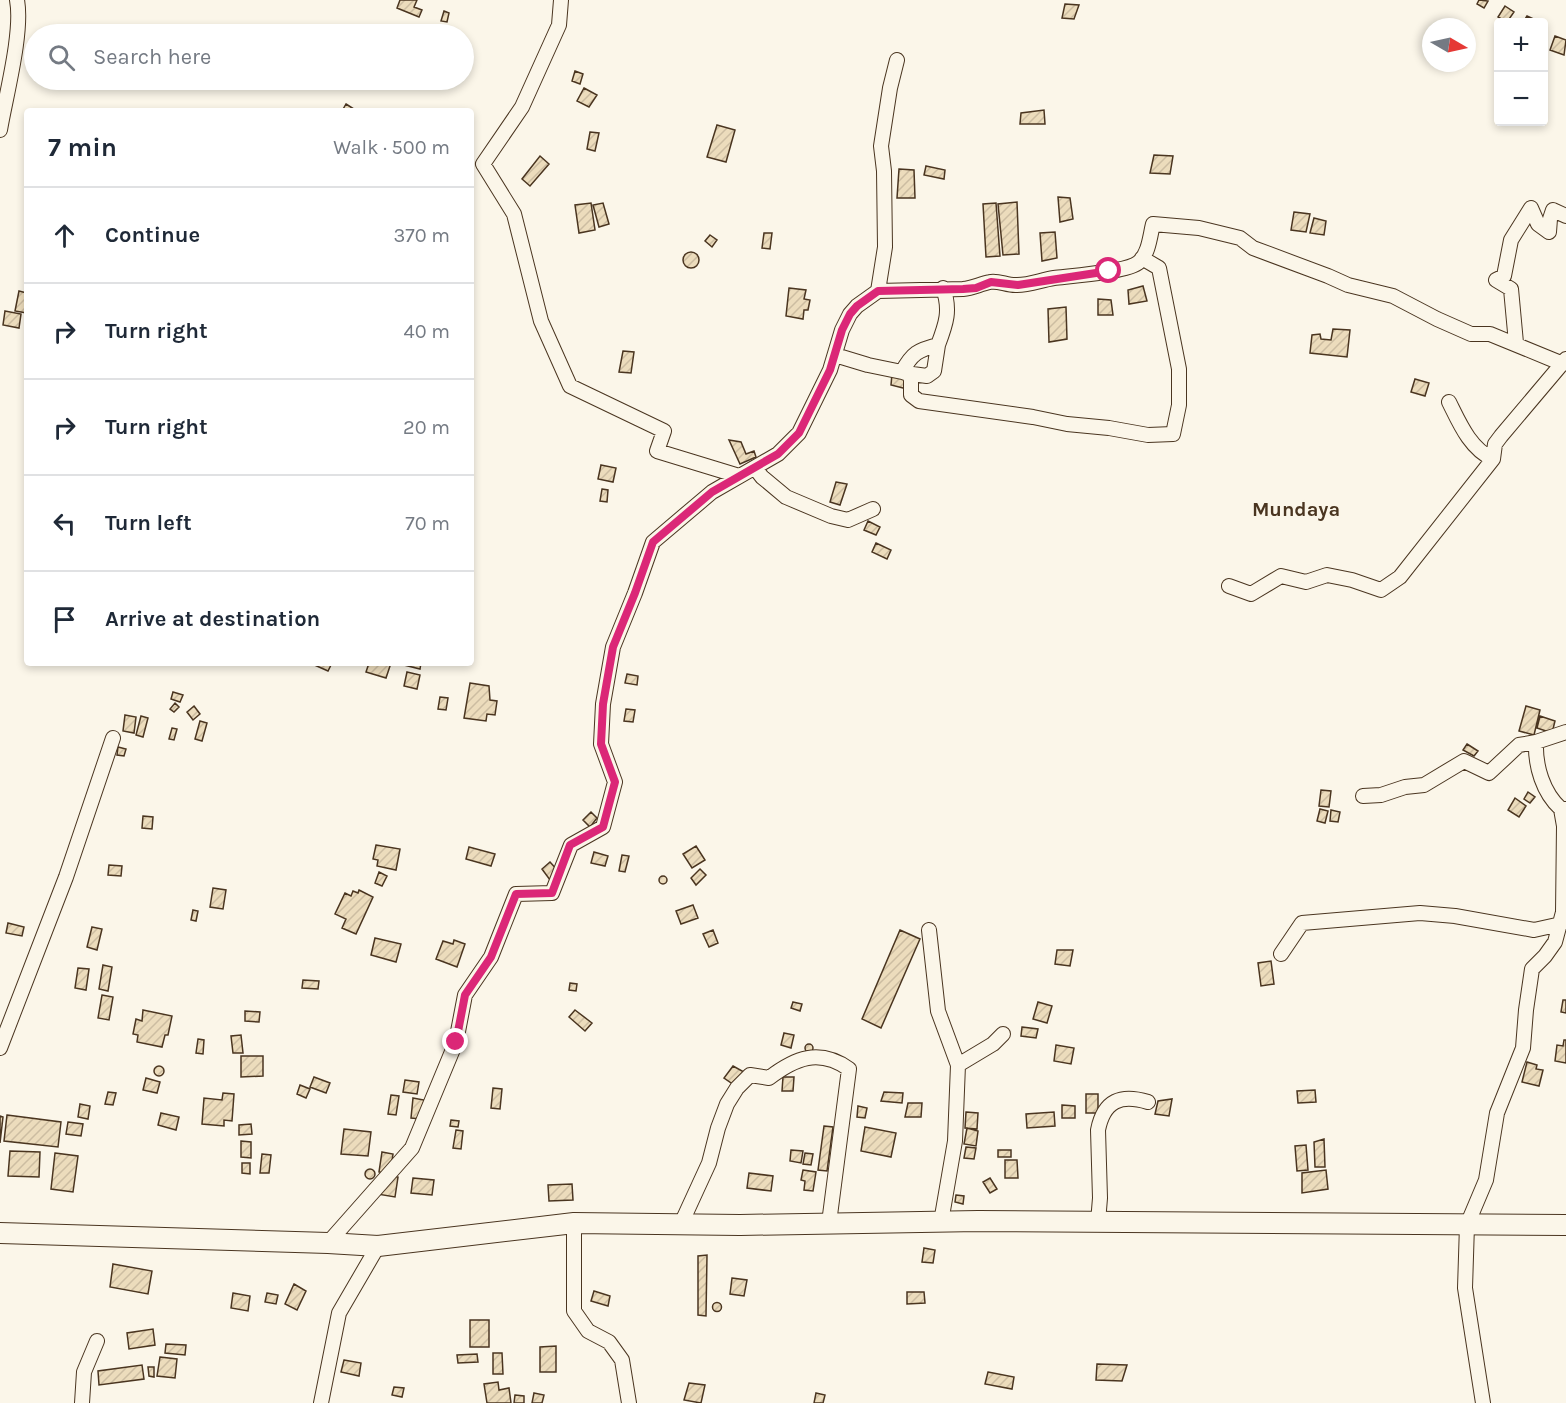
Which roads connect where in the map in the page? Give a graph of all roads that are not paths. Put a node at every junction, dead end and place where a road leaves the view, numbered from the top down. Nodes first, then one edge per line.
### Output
1 (17, 0) edge
2 (561, 0) edge
3 (897, 60) dead end
4 (0, 130) edge
5 (1566, 216) edge
6 (1143, 258) junction
7 (943, 288) junction
8 (878, 291) junction
9 (1516, 343) junction
10 (938, 345) junction
11 (835, 355) junction
12 (1564, 361) edge
13 (907, 373) junction
14 (1449, 402) dead end
15 (1493, 459) junction
16 (754, 468) junction
17 (740, 476) junction
18 (873, 508) dead end
19 (1229, 586) dead end
20 (1566, 732) edge
21 (113, 738) dead end
22 (1536, 742) junction
23 (1363, 796) dead end
24 (1564, 809) edge
25 (1563, 922) edge
26 (929, 930) dead end
27 (1281, 954) dead end
28 (1003, 1034) dead end
29 (0, 1048) edge
30 (958, 1065) junction
31 (1148, 1102) dead end
32 (941, 1222) junction
33 (1098, 1222) junction
34 (574, 1223) junction
35 (829, 1223) junction
36 (681, 1224) junction
37 (1467, 1225) junction
38 (1566, 1225) edge
39 (0, 1233) edge
40 (328, 1243) junction
41 (378, 1246) junction
42 (97, 1341) dead end
43 (82, 1403) edge
44 (321, 1403) edge
45 (629, 1403) edge
46 (1483, 1403) edge

1 - 4 street
2 - 17 street
3 - 8 street
5 - 9 street
6 - 7 street
6 - 9 street
6 - 13 street
7 - 8 street
7 - 10 street
8 - 11 street
9 - 12 street
10 - 13 street
10 - 13 street
11 - 13 street
11 - 16 street
12 - 15 street
14 - 15 street
15 - 19 street
16 - 17 street
16 - 18 street
17 - 40 street
20 - 22 street
21 - 29 street
22 - 23 street
22 - 24 street
24 - 25 street
25 - 27 street
25 - 37 street
26 - 30 street
28 - 30 street
30 - 32 street
31 - 33 street
32 - 33 main road
32 - 35 main road
33 - 37 main road
34 - 36 main road
34 - 41 main road
34 - 45 street
35 - 36 main road
35 - 36 street
37 - 38 main road
37 - 46 street
39 - 40 main road
40 - 41 main road
41 - 44 street
42 - 43 street

